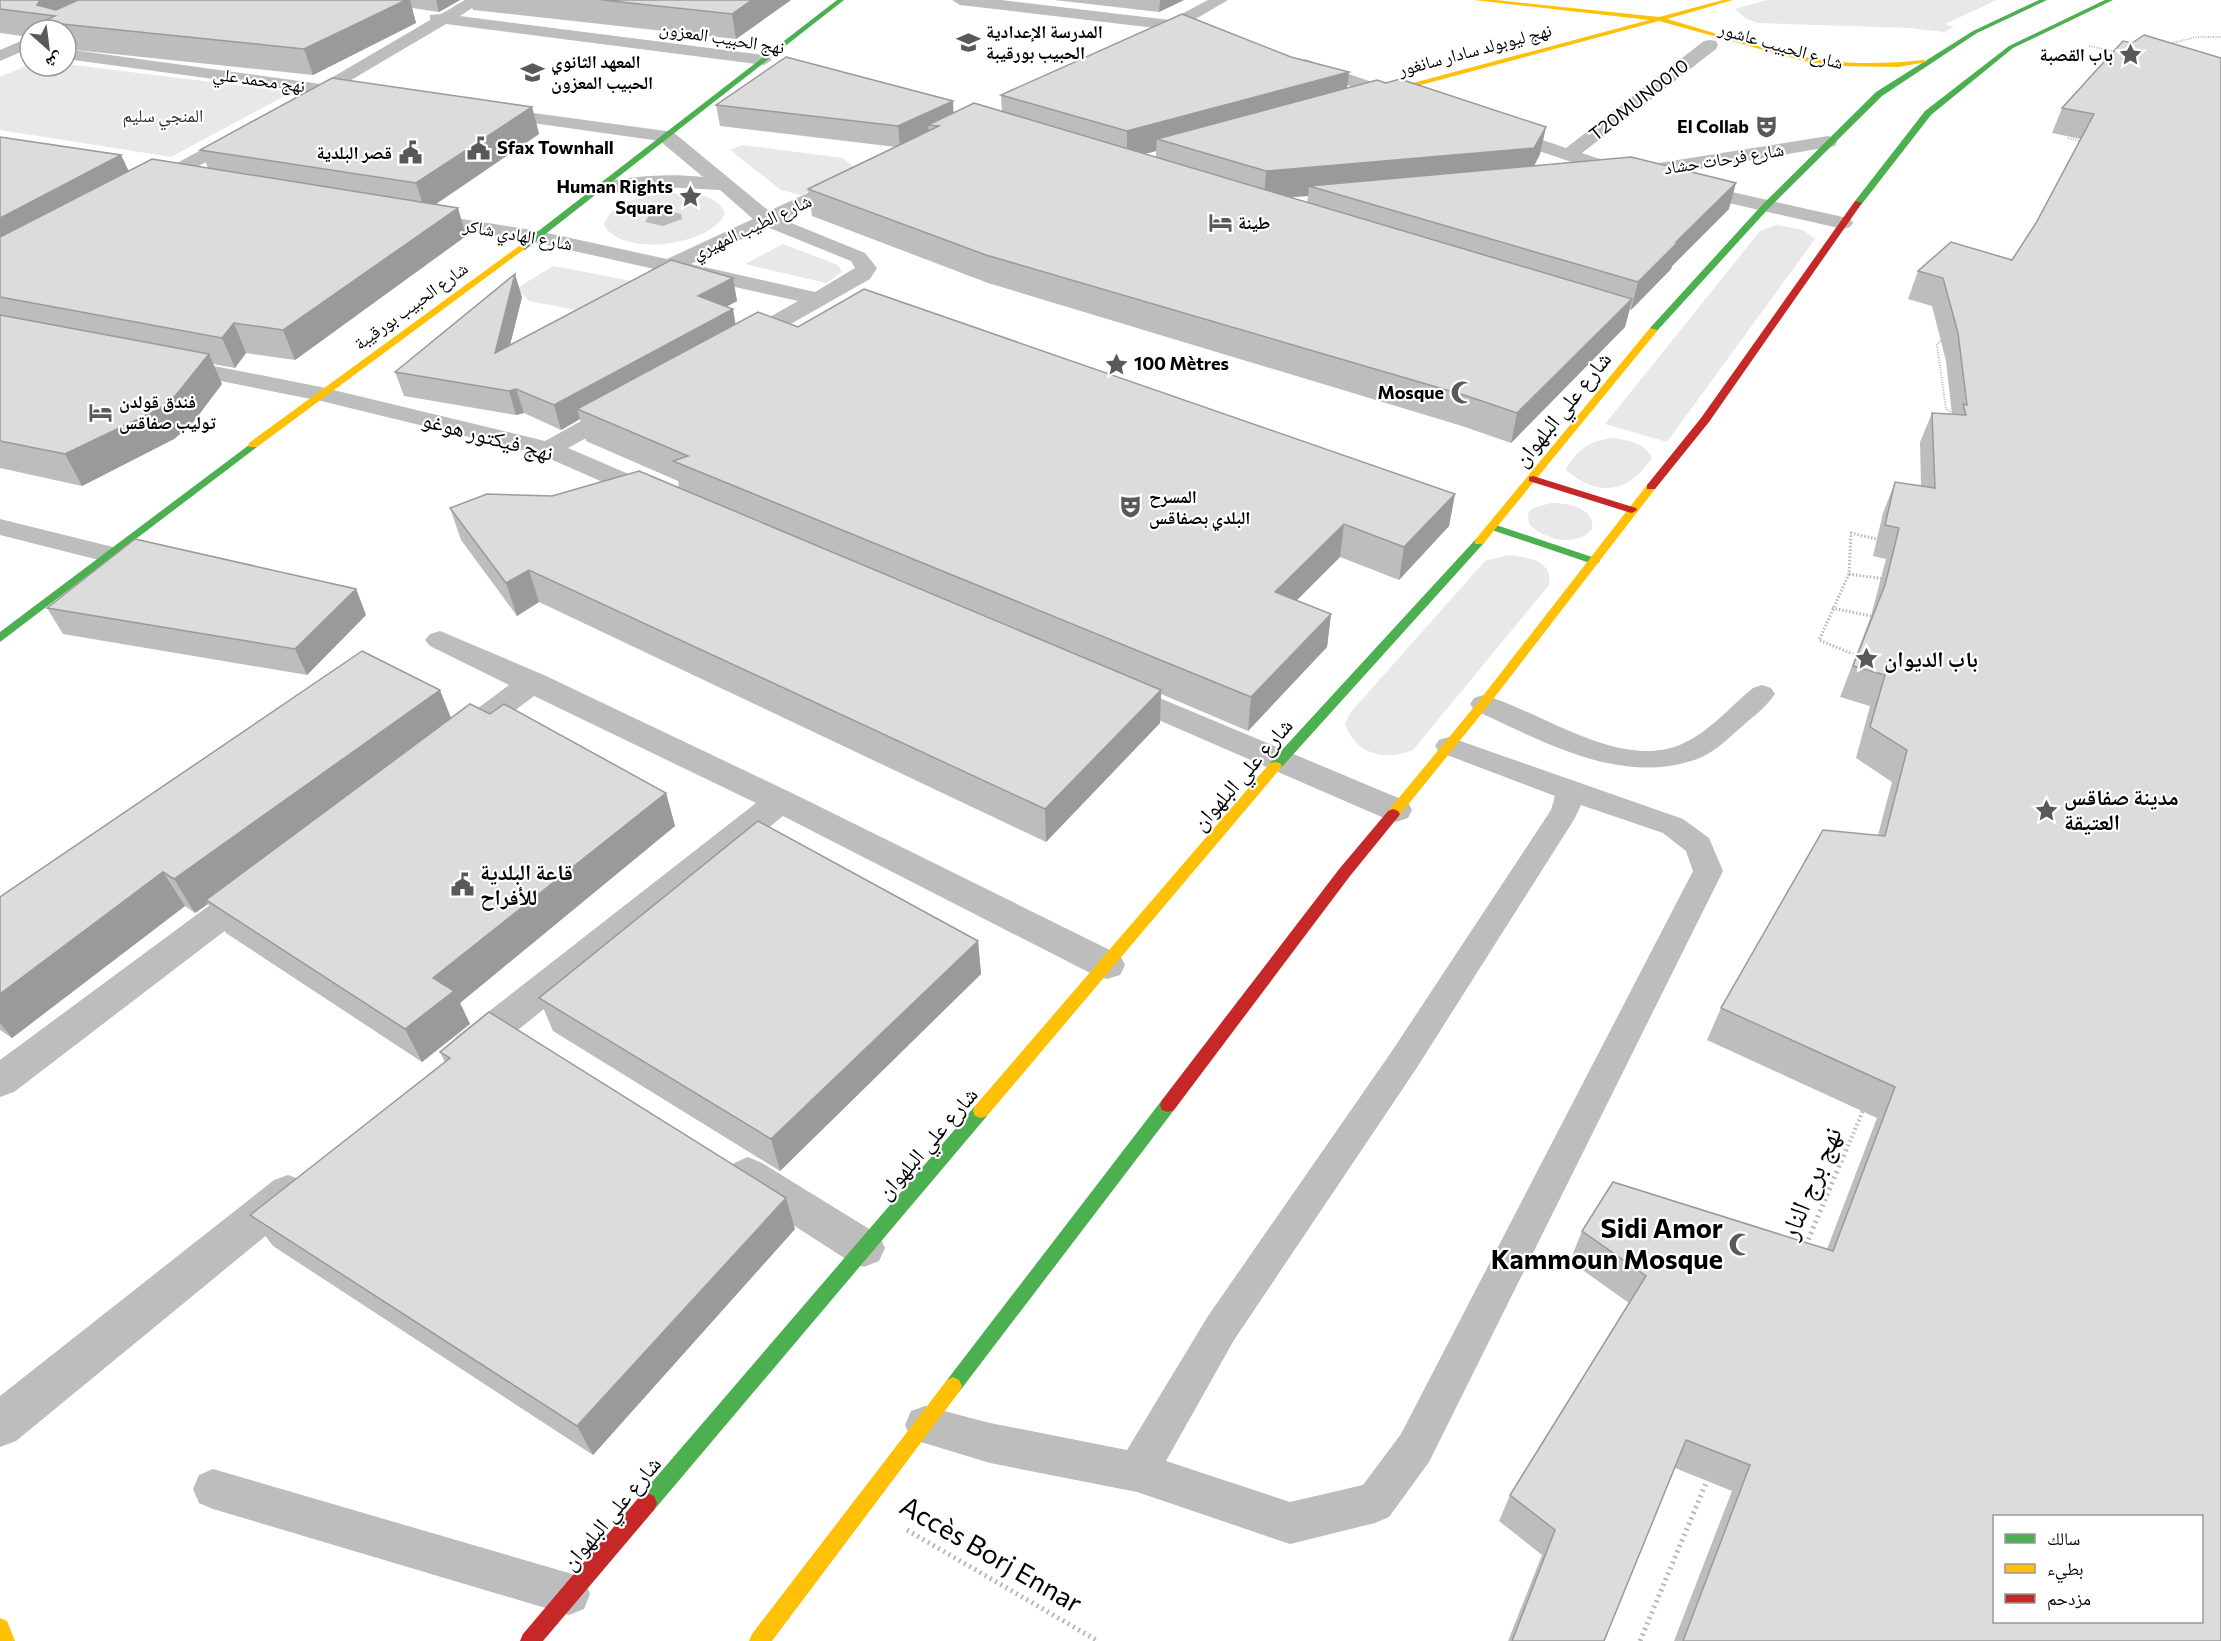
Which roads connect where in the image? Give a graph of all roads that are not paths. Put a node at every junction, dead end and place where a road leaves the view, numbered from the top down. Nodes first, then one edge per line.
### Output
1 (476, 0) edge
2 (841, 0) edge
3 (960, 0) edge
4 (1220, 0) edge
5 (1477, 0) edge
6 (1730, 0) edge
7 (2044, 0) edge
8 (2110, 0) edge
9 (418, 16) dead end
10 (1615, 16) junction
11 (441, 19) junction
12 (1659, 19) junction
13 (1178, 23) junction
14 (1639, 25) junction
15 (1203, 29) edge
16 (0, 44) edge
17 (18, 45) edge
18 (1132, 45) edge
19 (1710, 45) junction
20 (18, 49) edge
21 (0, 56) edge
22 (78, 56) edge
23 (1289, 59) edge
24 (764, 60) junction
25 (1929, 61) junction
26 (786, 67) edge
27 (1812, 74) dead end
28 (323, 89) junction
29 (1873, 92) junction
30 (1386, 93) junction
31 (370, 96) edge
32 (1363, 99) edge
33 (1418, 104) edge
34 (1938, 105) junction
35 (293, 106) edge
36 (477, 110) edge
37 (263, 122) edge
38 (1482, 126) edge
39 (666, 136) junction
40 (1828, 142) junction
41 (1568, 155) junction
42 (128, 172) edge
43 (1625, 174) junction
44 (861, 176) edge
45 (163, 178) junction
46 (1579, 178) edge
47 (198, 183) edge
48 (729, 186) junction
49 (598, 189) junction
50 (132, 194) edge
51 (1766, 206) junction
52 (397, 214) edge
53 (767, 220) junction
54 (1843, 223) junction
55 (538, 237) junction
56 (672, 265) junction
57 (819, 299) junction
58 (725, 351) edge
59 (149, 360) edge
60 (321, 394) junction
61 (642, 397) edge
62 (548, 449) junction
63 (1533, 479) junction
64 (676, 505) edge
65 (1632, 510) junction
66 (0, 526) edge
67 (1493, 527) junction
68 (111, 555) junction
69 (1594, 561) junction
70 (0, 638) edge
71 (440, 640) dead end
72 (1092, 680) edge
73 (533, 682) junction
74 (1762, 694) dead end
75 (1483, 704) junction
76 (1449, 746) junction
77 (428, 760) edge
78 (1280, 760) junction
79 (1570, 791) junction
80 (780, 801) junction
81 (1396, 810) junction
82 (276, 874) edge
83 (1107, 965) junction
84 (437, 1073) edge
85 (0, 1081) edge
86 (714, 1153) edge
87 (316, 1171) edge
88 (864, 1248) junction
89 (0, 1425) edge
90 (925, 1425) junction
91 (1137, 1472) junction
92 (213, 1489) dead end
93 (570, 1594) junction
94 (0, 1628) edge
95 (5, 1641) edge
96 (530, 1641) edge
97 (759, 1641) edge

1 - 11 street
2 - 24 main road, شارع الحبيب بورقيبة
3 - 13 street
4 - 13 street
5 - 10 main road, شارع الحبيب عاشور
6 - 12 main road, نهج ليوبولد سادار سانغور
7 - 25 main road, شارع علي البلهوان
8 - 34 main road
9 - 11 street, نهج الحبيب المعزون
10 - 12 main road, شارع الحبيب عاشور
10 - 14 main road, شارع الحبيب عاشور
11 - 24 street, نهج الحبيب المعزون
11 - 28 street
12 - 14 main road, نهج ليوبولد سادار سانغور
12 - 25 main road, شارع الحبيب عاشور
13 - 15 street
13 - 18 street
14 - 19 main road, شارع الحبيب عاشور
14 - 30 main road, نهج ليوبولد سادار سانغور
16 - 17 street
19 - 27 main road, شارع الحبيب عاشور
19 - 41 street, T20MUN0010
20 - 21 street
22 - 28 street, نهج محمد علي
23 - 30 street
24 - 26 main road, نهج الحبيب المعزون
24 - 39 main road, شارع الحبيب بورقيبة
25 - 29 main road, شارع علي البلهوان
28 - 31 street, نهج محمد علي
28 - 35 street
29 - 34 main road
29 - 40 main road, شارع علي البلهوان
30 - 32 main road, نهج ليوبولد سادار سانغور
30 - 33 street
34 - 54 main road
36 - 39 street
37 - 45 street
38 - 41 street
39 - 48 street
39 - 49 main road, شارع الحبيب بورقيبة
40 - 43 street, شارع فرحات حشاد
40 - 51 main road, شارع علي البلهوان
41 - 43 street
42 - 45 street
43 - 46 street, شارع فرحات حشاد
43 - 51 street
44 - 53 street, شارع الطيب المهيري
45 - 47 street
45 - 50 street
48 - 49 street
48 - 53 street
49 - 55 main road, شارع الحبيب بورقيبة
51 - 54 street
51 - 63 main road, شارع علي البلهوان
52 - 55 street, شارع الهادي شاكر
53 - 56 street, شارع الطيب المهيري
53 - 57 street
54 - 65 main road
55 - 56 street, شارع الهادي شاكر
55 - 60 main road, شارع الحبيب بورقيبة
56 - 57 street, شارع الهادي شاكر
57 - 58 street
59 - 60 street, نهج فيكتور هوغو
60 - 62 street, نهج فيكتور هوغو
60 - 68 main road, شارع الحبيب بورقيبة
61 - 62 street
62 - 64 street, نهج فيكتور هوغو
63 - 65 main road
63 - 67 main road, شارع علي البلهوان
65 - 69 main road
66 - 68 street
67 - 69 main road
67 - 78 main road, شارع علي البلهوان
68 - 70 main road, شارع الحبيب بورقيبة
69 - 75 main road
71 - 73 street
72 - 78 street
73 - 77 street
73 - 80 street
74 - 75 lane
75 - 76 main road
76 - 79 lane
76 - 81 main road
78 - 81 street
78 - 83 main road, شارع علي البلهوان
79 - 91 lane
79 - 91 lane
80 - 83 street
80 - 84 street
81 - 90 main road
82 - 85 street
83 - 88 main road, شارع علي البلهوان
86 - 88 street
87 - 89 street
88 - 93 main road, شارع علي البلهوان
90 - 91 lane
90 - 97 main road
92 - 93 lane
93 - 96 main road, شارع علي البلهوان
94 - 95 main road

